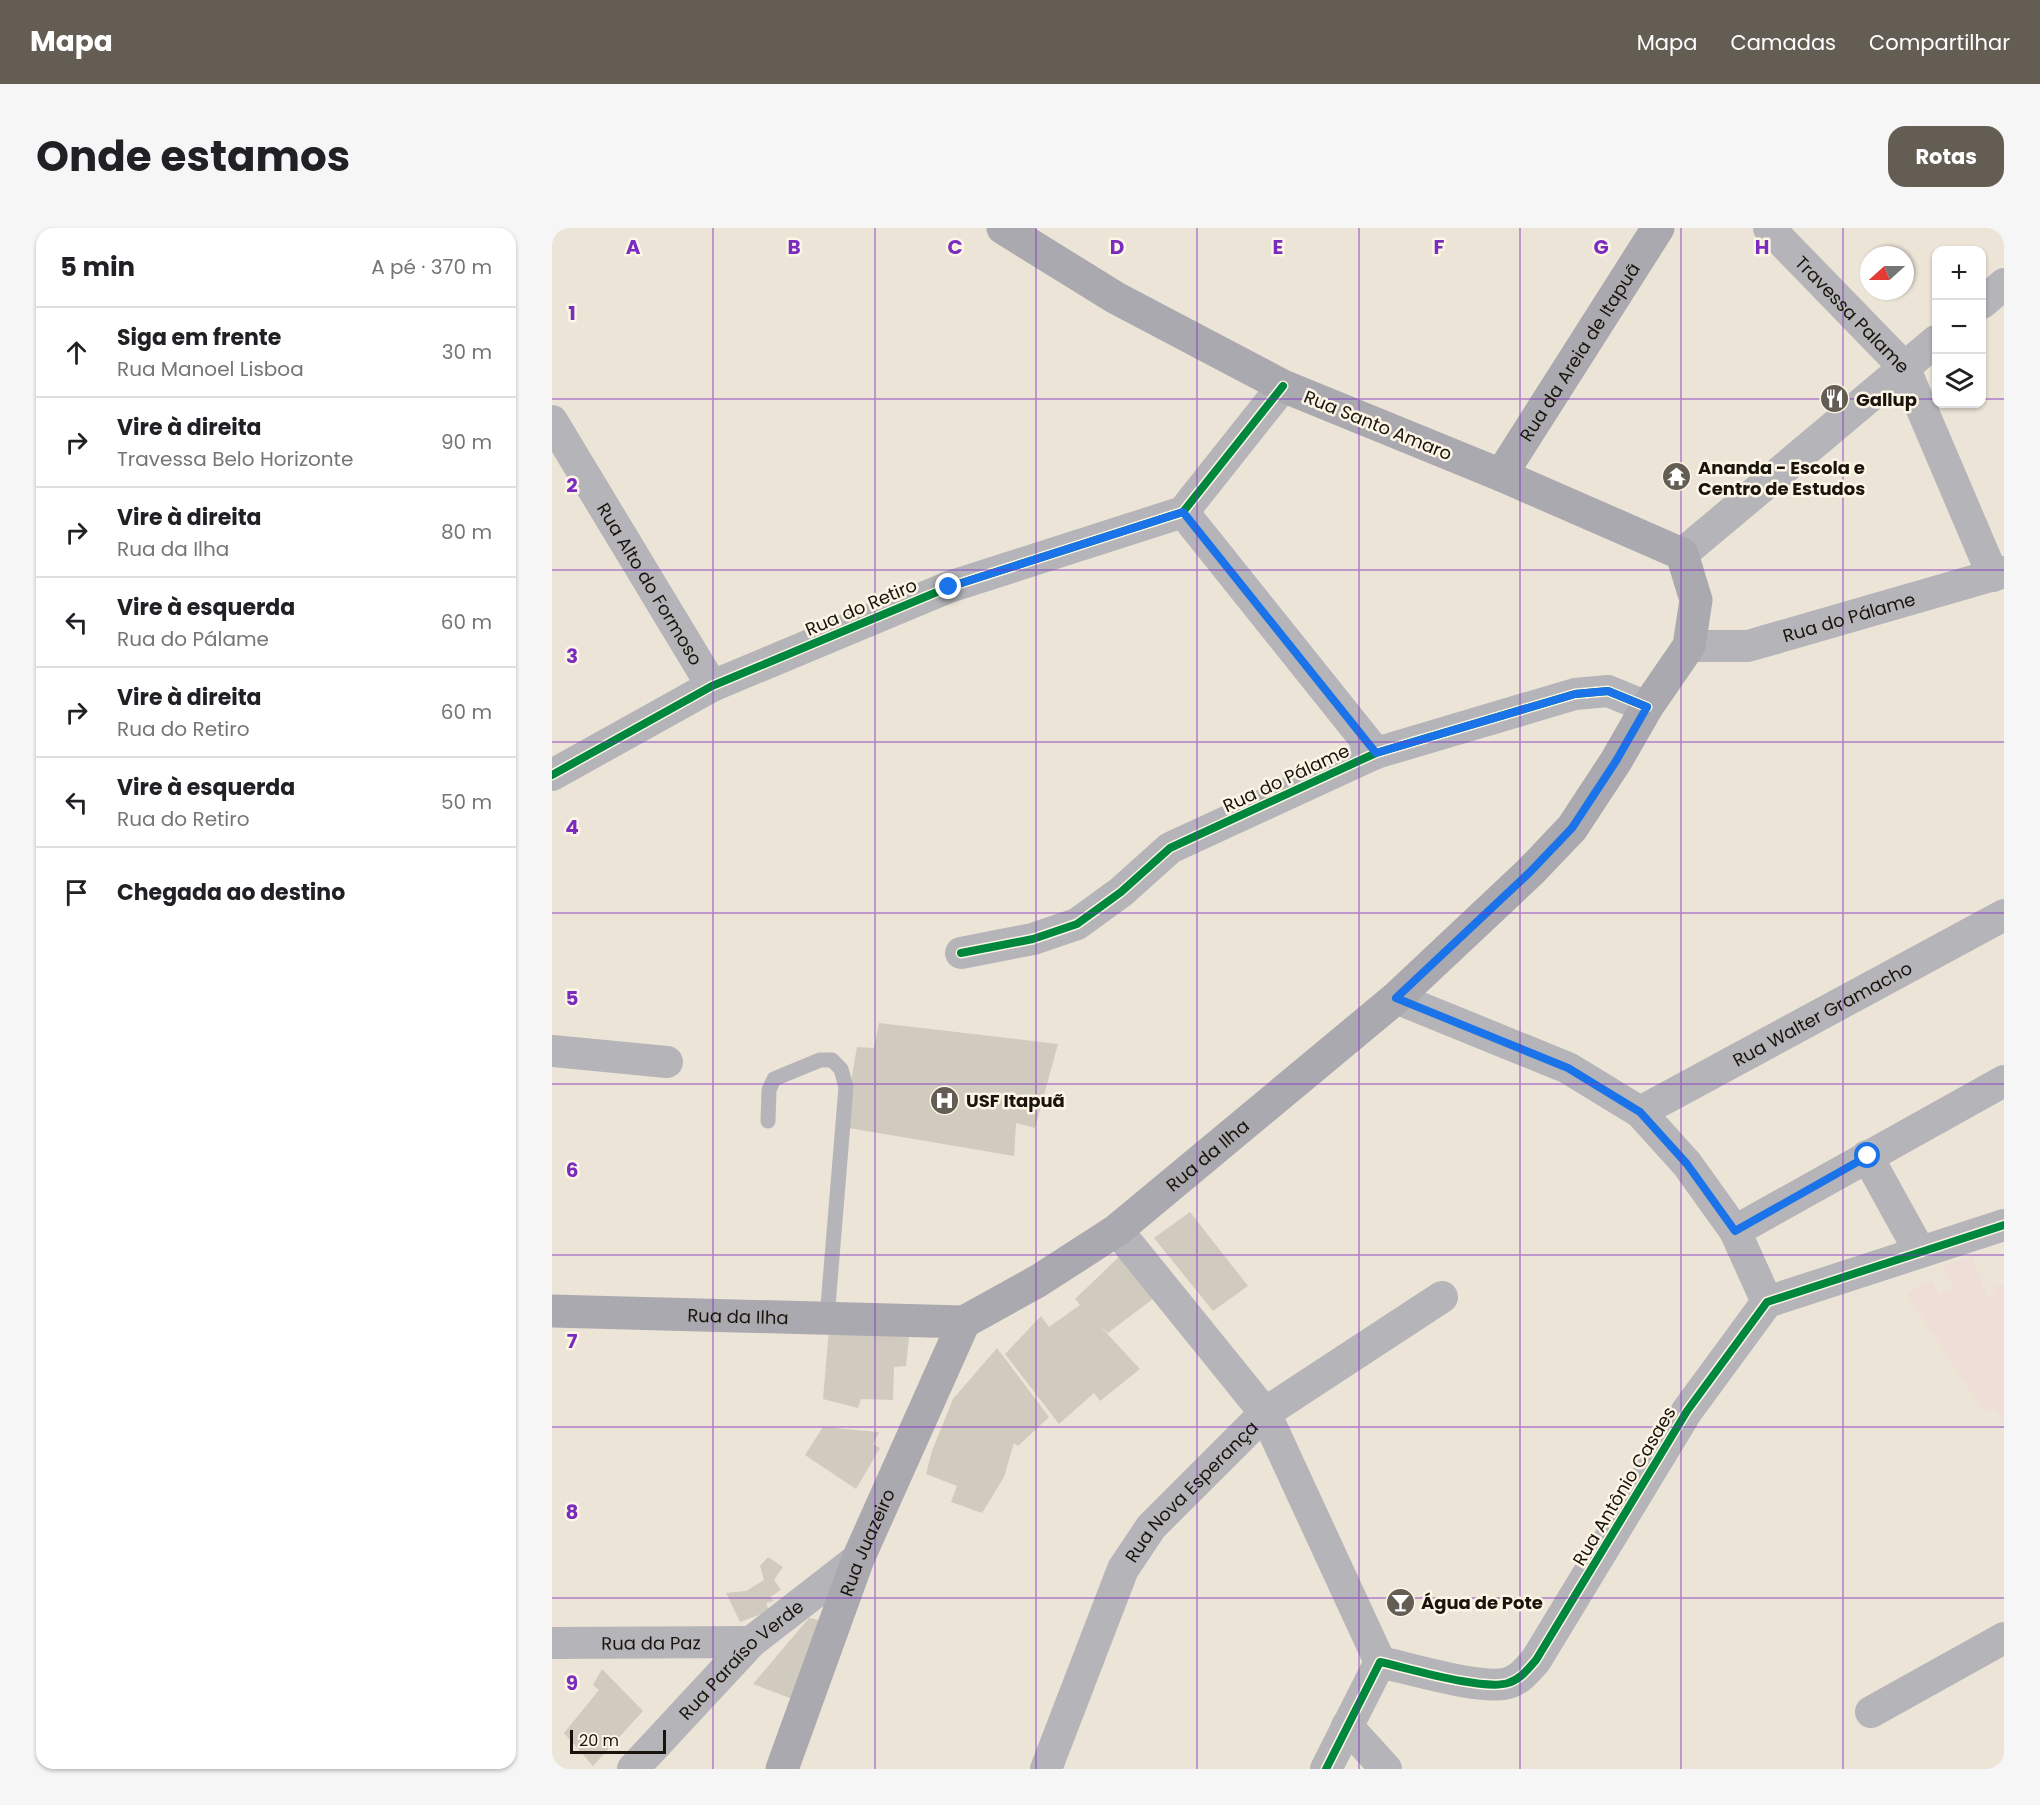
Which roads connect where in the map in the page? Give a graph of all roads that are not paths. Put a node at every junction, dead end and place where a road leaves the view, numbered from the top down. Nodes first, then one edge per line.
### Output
1 (1003, 228) edge
2 (1658, 228) edge
3 (1769, 228) edge
4 (2004, 284) edge
5 (1985, 300) edge
6 (1932, 344) edge
7 (1904, 367) junction
8 (1283, 386) junction
9 (552, 421) edge
10 (1501, 475) junction
11 (1183, 512) junction
12 (1682, 554) junction
13 (1999, 574) edge
14 (1689, 646) junction
15 (712, 686) junction
16 (1647, 707) junction
17 (1376, 753) junction
18 (552, 775) edge
19 (2004, 915) edge
20 (961, 953) dead end
21 (1396, 998) junction
22 (552, 1051) edge
23 (668, 1062) dead end
24 (2004, 1081) edge
25 (1640, 1112) junction
26 (768, 1121) dead end
27 (1868, 1156) junction
28 (2004, 1225) edge
29 (1117, 1230) junction
30 (1735, 1231) junction
31 (1920, 1252) junction
32 (1442, 1297) dead end
33 (1767, 1302) junction
34 (552, 1311) edge
35 (827, 1318) junction
36 (964, 1322) junction
37 (1266, 1413) junction
38 (858, 1559) junction
39 (2004, 1638) edge
40 (751, 1642) junction
41 (552, 1643) edge
42 (1380, 1662) junction
43 (1871, 1712) dead end
44 (1347, 1726) junction
45 (633, 1769) edge
46 (782, 1769) edge
47 (1046, 1769) edge
48 (1326, 1769) edge
49 (1386, 1769) edge

1 - 8 main road, Rua Santo Amaro
2 - 10 main road, Rua da Areia de Itapuã
3 - 7 street, Travessa Palame
4 - 5 street
6 - 7 street
7 - 12 street
7 - 13 street, Travessa Palame
8 - 10 main road, Rua Santo Amaro
8 - 11 street
9 - 15 street, Rua Alto do Formoso
10 - 12 main road, Rua Santo Amaro
11 - 15 street, Rua do Retiro
11 - 17 street
12 - 14 main road
13 - 14 street, Rua do Pálame
14 - 16 main road, Rua da Ilha
15 - 18 street, Rua do Retiro
16 - 17 street, Rua do Pálame
16 - 21 main road, Rua da Ilha
17 - 20 street, Rua do Pálame
19 - 25 street, Rua Walter Gramacho
21 - 25 street
21 - 29 main road, Rua da Ilha
22 - 23 street
24 - 27 street
25 - 30 street
26 - 35 lane
27 - 30 street
27 - 31 street
28 - 31 street
29 - 36 main road, Rua da Ilha
29 - 37 street
30 - 33 street
31 - 33 street
32 - 37 street, Rua Nova Esperança
33 - 42 street, Rua Antônio Casaes
34 - 35 main road, Rua da Ilha
35 - 36 main road, Rua da Ilha
36 - 38 main road, Rua Juazeiro
37 - 42 street
37 - 47 street, Rua Nova Esperança
38 - 40 street, Rua Paraíso Verde
38 - 46 main road, Rua Juazeiro
39 - 43 street
40 - 41 street, Rua da Paz
40 - 45 street, Rua Paraíso Verde
42 - 44 street
44 - 48 street
44 - 49 street

